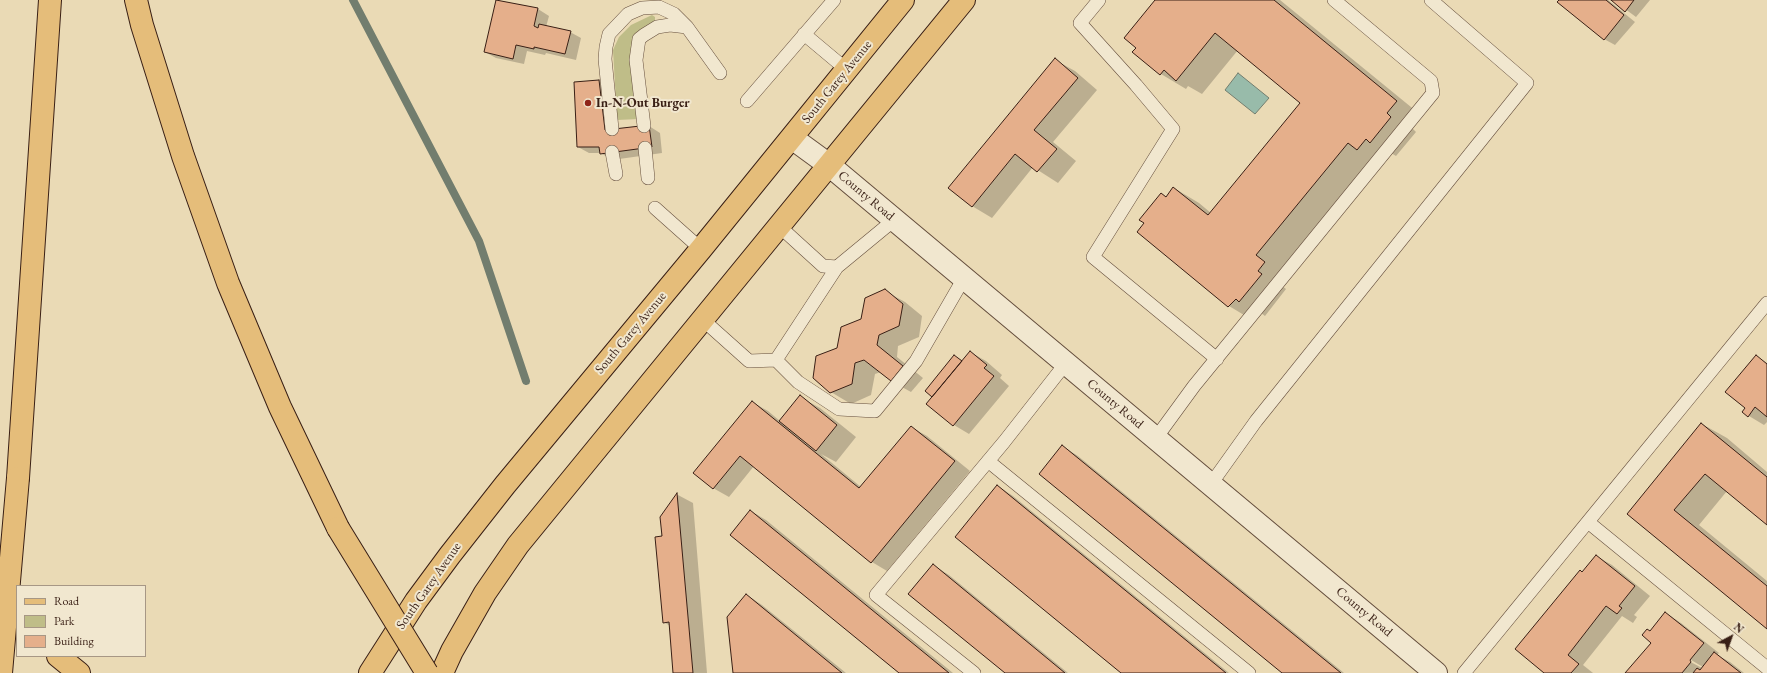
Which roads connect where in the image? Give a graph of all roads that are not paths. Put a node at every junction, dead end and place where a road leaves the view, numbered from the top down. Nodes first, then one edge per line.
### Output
1 (50, 0) edge
2 (136, 0) edge
3 (834, 0) edge
4 (903, 0) edge
5 (964, 0) edge
6 (1100, 0) edge
7 (1334, 0) edge
8 (1431, 0) edge
9 (688, 27) junction
10 (804, 34) junction
11 (847, 70) junction
12 (720, 73) dead end
13 (747, 101) dead end
14 (644, 126) dead end
15 (612, 129) dead end
16 (792, 138) junction
17 (645, 148) dead end
18 (612, 152) dead end
19 (829, 165) junction
20 (616, 174) dead end
21 (648, 178) dead end
22 (655, 208) dead end
23 (894, 220) junction
24 (779, 226) junction
25 (701, 249) junction
26 (837, 267) junction
27 (964, 278) junction
28 (1767, 303) edge
29 (702, 319) junction
30 (1217, 359) junction
31 (776, 360) junction
32 (1066, 363) junction
33 (1156, 438) junction
34 (988, 461) junction
35 (1211, 484) junction
36 (1588, 522) junction
37 (0, 610) edge
38 (16, 623) edge
39 (59, 657) edge
40 (1767, 668) edge
41 (2, 673) edge
42 (79, 673) edge
43 (370, 673) edge
44 (426, 673) edge
45 (442, 673) edge
46 (974, 673) edge
47 (1249, 673) edge
48 (1436, 673) edge
49 (1464, 673) edge

1 - 41 main road, bridge
2 - 44 main road, bridge
3 - 10 lane
4 - 11 main road, South Garey Avenue
5 - 19 main road
6 - 30 lane
7 - 30 lane
8 - 35 lane
9 - 12 lane
9 - 14 lane
9 - 15 lane
10 - 11 lane
10 - 13 lane
11 - 16 main road, South Garey Avenue
16 - 19 street, County Road
16 - 25 main road, South Garey Avenue
17 - 21 lane
18 - 20 lane
19 - 23 street, County Road
19 - 24 main road
22 - 25 lane
23 - 26 lane
23 - 27 street, County Road
24 - 26 lane
24 - 29 main road
25 - 43 main road, South Garey Avenue
26 - 31 lane
27 - 31 lane
27 - 32 street, County Road
28 - 36 lane
29 - 31 lane
29 - 45 main road
30 - 33 lane
32 - 33 street, County Road
32 - 34 lane
33 - 35 street, County Road
34 - 46 lane
34 - 47 lane
35 - 48 street, County Road
36 - 40 lane
36 - 49 lane
37 - 38 main road
39 - 42 main road

